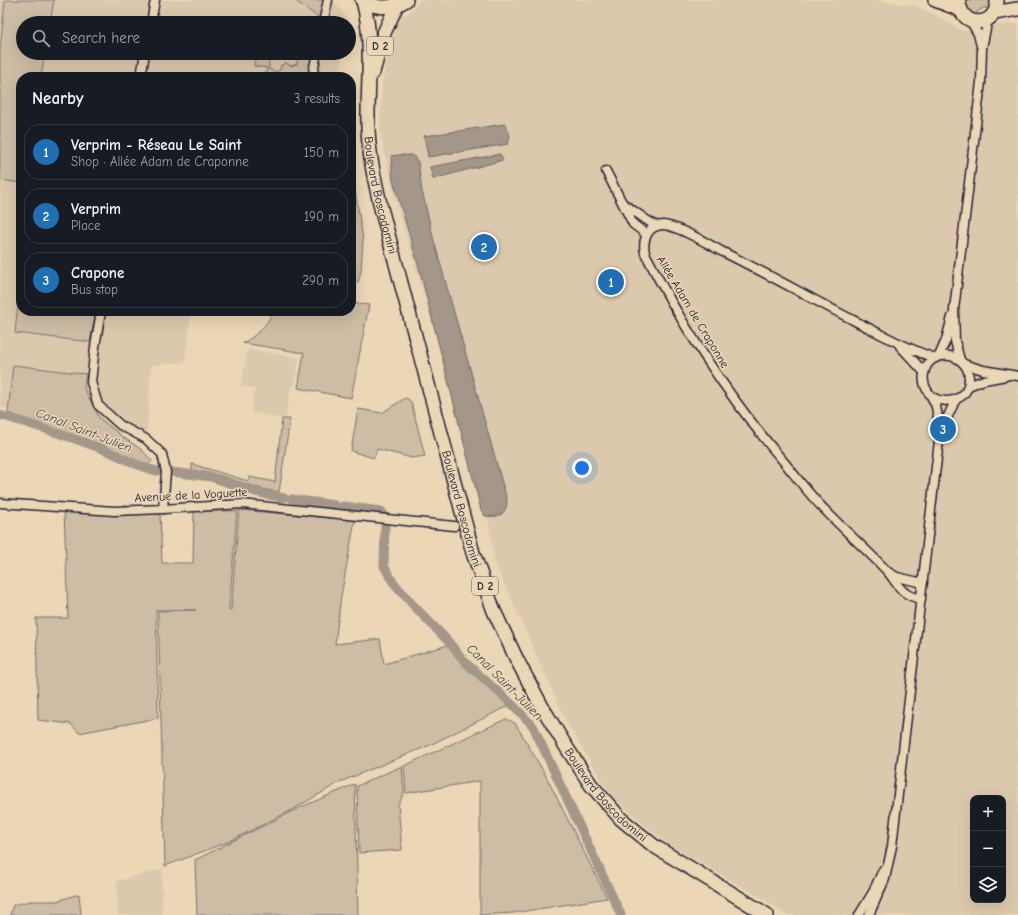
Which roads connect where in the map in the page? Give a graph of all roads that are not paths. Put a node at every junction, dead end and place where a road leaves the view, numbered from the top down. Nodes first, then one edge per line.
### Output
1 (155, 0) edge
2 (328, 0) edge
3 (362, 0) edge
4 (935, 0) edge
5 (997, 0) edge
6 (1005, 0) edge
7 (401, 2) edge
8 (960, 5) edge
9 (1018, 5) edge
10 (1018, 9) edge
11 (152, 16) edge
12 (325, 16) edge
13 (991, 16) junction
14 (970, 20) junction
15 (982, 48) junction
16 (144, 60) edge
17 (316, 60) edge
18 (142, 72) edge
19 (313, 72) edge
20 (369, 89) junction
21 (606, 171) dead end
22 (624, 203) junction
23 (657, 226) junction
24 (646, 234) junction
25 (954, 310) junction
26 (100, 316) edge
27 (896, 342) junction
28 (937, 357) junction
29 (962, 362) junction
30 (924, 372) junction
31 (1009, 375) junction
32 (1018, 376) edge
33 (968, 386) junction
34 (932, 397) junction
35 (956, 399) junction
36 (939, 441) junction
37 (0, 503) edge
38 (163, 509) junction
39 (454, 526) dead end
40 (888, 572) junction
41 (923, 583) junction
42 (921, 599) junction
43 (892, 846) junction
44 (767, 915) edge
45 (859, 915) edge
46 (869, 915) edge

1 - 11 street
2 - 12 street
3 - 7 main road
3 - 20 main road, Boulevard Boscodomini / D 2
4 - 8 main road
5 - 13 main road
6 - 9 main road
7 - 20 main road, Boulevard Boscodomini / D 2
8 - 14 main road
10 - 13 main road
13 - 14 main road
13 - 15 street
14 - 15 street
15 - 25 street
16 - 18 street
17 - 19 street
20 - 44 main road, Boulevard Boscodomini / D 2
21 - 22 street
22 - 23 street
22 - 24 street
23 - 24 street
23 - 27 street
24 - 40 street, Allée Adam de Craponne
25 - 28 street
25 - 29 street
26 - 38 street
27 - 28 street
27 - 30 street
28 - 29 street
28 - 30 street
29 - 31 street
29 - 33 street
30 - 34 street
31 - 32 street
31 - 33 street
33 - 35 street
34 - 35 street
34 - 36 street
35 - 36 street
36 - 41 street
37 - 38 street, Avenue de la Voguette
38 - 39 street, Avenue de la Voguette
40 - 41 street
40 - 42 street
41 - 42 street
42 - 43 street
43 - 45 street
43 - 46 street

